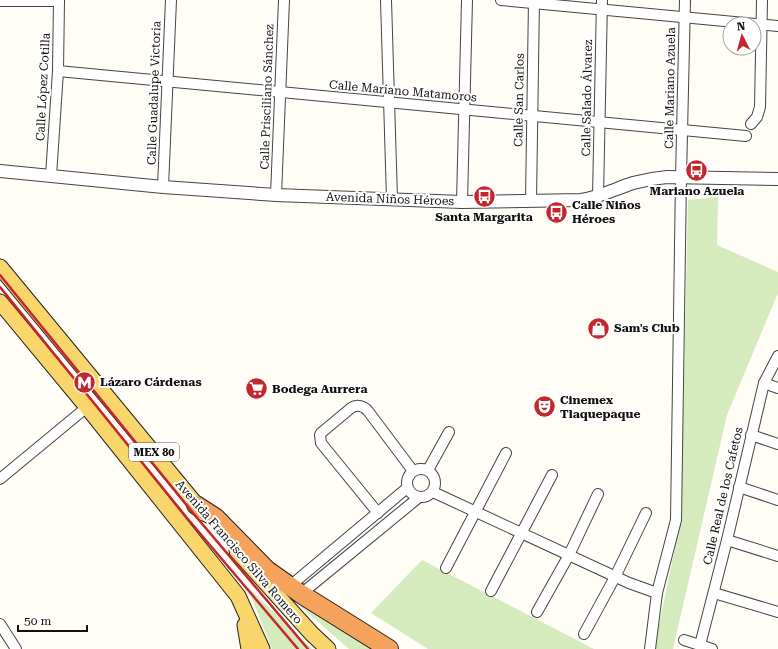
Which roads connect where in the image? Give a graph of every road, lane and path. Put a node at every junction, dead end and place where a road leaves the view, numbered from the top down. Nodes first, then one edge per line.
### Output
1 (59, 0) edge
2 (171, 0) edge
3 (284, 0) edge
4 (386, 0) edge
5 (467, 0) edge
6 (501, 0) edge
7 (685, 0) edge
8 (762, 0) edge
9 (0, 1) edge
10 (534, 1) edge
11 (602, 5) edge
12 (685, 16) junction
13 (762, 16) edge
14 (722, 20) edge
15 (762, 24) edge
16 (778, 26) edge
17 (761, 56) edge
18 (58, 71) junction
19 (168, 82) junction
20 (280, 92) junction
21 (389, 103) junction
22 (464, 110) junction
23 (532, 117) junction
24 (600, 123) junction
25 (751, 124) dead end
26 (682, 131) junction
27 (746, 136) dead end
28 (0, 171) edge
29 (51, 176) junction
30 (681, 178) junction
31 (778, 179) edge
32 (163, 187) junction
33 (276, 196) junction
34 (598, 197) junction
35 (392, 199) junction
36 (531, 201) junction
37 (462, 202) junction
38 (0, 266) edge
39 (0, 302) edge
40 (778, 356) edge
41 (764, 383) junction
42 (778, 388) edge
43 (87, 407) junction
44 (449, 432) dead end
45 (751, 435) junction
46 (778, 444) edge
47 (506, 453) dead end
48 (428, 470) junction
49 (413, 471) junction
50 (552, 475) dead end
51 (0, 479) edge
52 (739, 487) junction
53 (407, 488) junction
54 (433, 492) junction
55 (598, 494) dead end
56 (418, 498) junction
57 (778, 500) edge
58 (196, 505) junction
59 (475, 511) junction
60 (378, 513) junction
61 (646, 513) dead end
62 (522, 533) junction
63 (727, 540) junction
64 (345, 541) junction
65 (353, 550) junction
66 (569, 555) junction
67 (778, 556) edge
68 (446, 568) dead end
69 (615, 577) junction
70 (296, 590) junction
71 (491, 591) dead end
72 (657, 593) junction
73 (714, 593) junction
74 (238, 596) junction
75 (538, 612) dead end
76 (778, 612) edge
77 (0, 624) edge
78 (584, 634) dead end
79 (684, 640) dead end
80 (700, 645) junction
81 (16, 649) edge
82 (250, 649) edge
83 (262, 649) edge
84 (328, 649) edge
85 (389, 649) edge
86 (650, 649) edge
87 (712, 649) edge

1 - 9 street
1 - 18 street, Calle López Cotilla
2 - 19 street, Calle Guadalupe Victoria
3 - 20 street, Calle Prisciliano Sánchez
4 - 21 street
5 - 22 street
6 - 10 street
7 - 12 street, Calle Mariano Azuela
8 - 13 street
10 - 11 street
10 - 23 street, Calle San Carlos
11 - 12 street
11 - 24 street, Calle Salado Álvarez
12 - 14 street
12 - 26 street, Calle Mariano Azuela
15 - 16 street
17 - 25 street
18 - 19 street, Calle Mariano Matamoros
18 - 29 street, Calle López Cotilla
19 - 20 street, Calle Mariano Matamoros
19 - 32 street, Calle Guadalupe Victoria
20 - 21 street, Calle Mariano Matamoros
20 - 33 street, Calle Prisciliano Sánchez
21 - 22 street, Calle Mariano Matamoros
21 - 35 street
22 - 23 street, Calle Mariano Matamoros
22 - 37 street
23 - 24 street, Calle Mariano Matamoros
23 - 36 street, Calle San Carlos
24 - 26 street, Calle Mariano Matamoros
24 - 34 street, Calle Salado Álvarez
26 - 27 street, Calle Mariano Matamoros
26 - 30 street, Calle Mariano Azuela
28 - 29 street, Avenida Niños Héroes
29 - 32 street, Avenida Niños Héroes
30 - 31 street, Avenida Niños Héroes
30 - 34 street, Avenida Niños Héroes
30 - 72 street, Calle Mariano Azuela
32 - 33 street, Avenida Niños Héroes
33 - 35 street, Avenida Niños Héroes
34 - 36 street, Avenida Niños Héroes
35 - 37 street, Avenida Niños Héroes
36 - 37 street, Avenida Niños Héroes
38 - 58 main road, Avenida Francisco Silva Romero / MEX 80
39 - 43 main road, Avenida Francisco Silva Romero / MEX 80
40 - 41 street, Calle Real de los Cafetos
41 - 42 street
41 - 45 street, Calle Real de los Cafetos
43 - 51 street
43 - 74 main road, Avenida Francisco Silva Romero / MEX 80
44 - 48 street
45 - 46 street
45 - 52 street, Calle Real de los Cafetos
47 - 59 street
48 - 49 street
48 - 54 street
49 - 53 street
49 - 60 street
50 - 62 street
52 - 57 street
52 - 63 street, Calle Real de los Cafetos
53 - 56 street
53 - 60 street
54 - 56 street
54 - 59 street
55 - 66 street
56 - 65 street
58 - 70 highway
58 - 84 main road, Avenida Francisco Silva Romero / MEX 80
59 - 62 street
59 - 68 street
60 - 64 street
61 - 69 street
62 - 66 street
62 - 71 street
63 - 67 street
63 - 73 street, Calle Real de los Cafetos
64 - 65 street
64 - 70 street
65 - 70 street
66 - 69 street
66 - 75 street
69 - 72 street
69 - 78 street
70 - 85 highway
72 - 86 street, Calle Mariano Azuela
73 - 76 street
73 - 80 street, Calle Real de los Cafetos
74 - 82 main road
74 - 83 main road, Avenida Francisco Silva Romero / MEX 80
77 - 81 street
79 - 80 street
80 - 87 street

